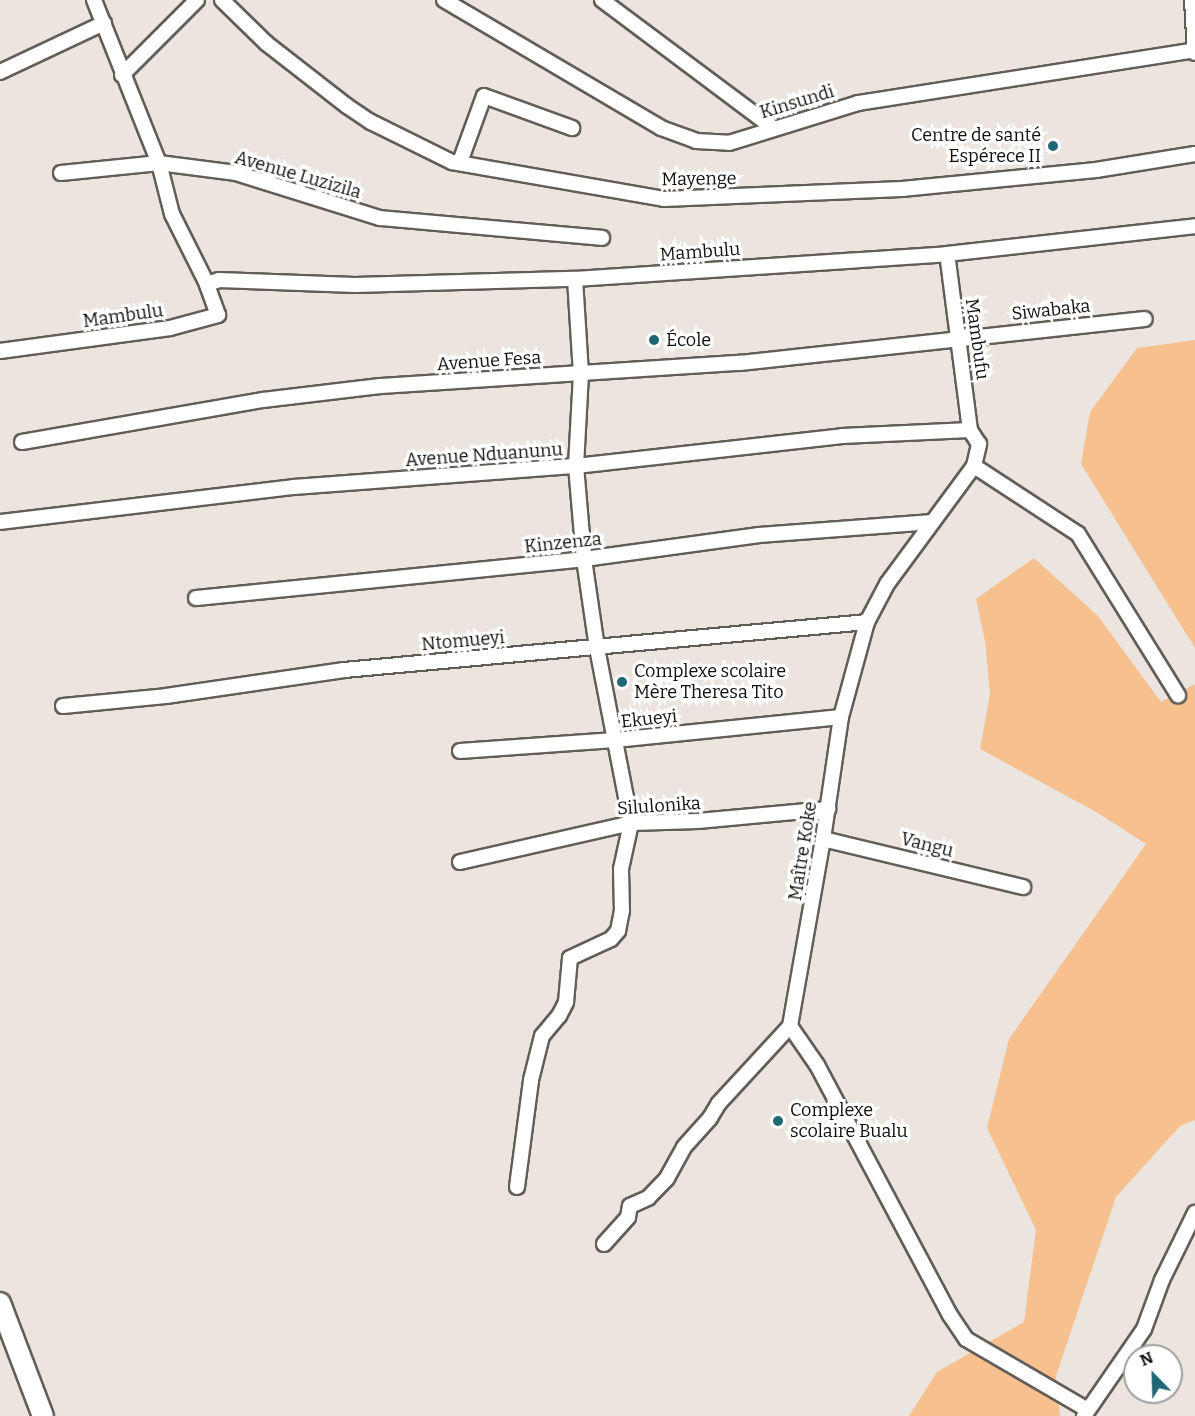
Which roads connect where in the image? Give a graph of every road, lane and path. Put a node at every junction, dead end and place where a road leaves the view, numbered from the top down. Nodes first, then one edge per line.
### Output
1 (94, 0) edge
2 (197, 0) edge
3 (222, 0) edge
4 (444, 0) edge
5 (602, 0) edge
6 (1192, 0) edge
7 (104, 22) junction
8 (1195, 51) edge
9 (0, 72) edge
10 (122, 75) junction
11 (572, 128) dead end
12 (773, 128) junction
13 (1195, 154) edge
14 (460, 162) junction
15 (159, 163) junction
16 (61, 173) dead end
17 (1195, 226) edge
18 (602, 238) dead end
19 (947, 254) junction
20 (575, 279) junction
21 (207, 284) junction
22 (1145, 319) dead end
23 (960, 337) junction
24 (0, 351) edge
25 (581, 374) junction
26 (970, 430) junction
27 (22, 442) dead end
28 (576, 466) junction
29 (974, 466) junction
30 (0, 522) edge
31 (933, 522) junction
32 (584, 559) junction
33 (196, 598) dead end
34 (867, 622) junction
35 (597, 648) junction
36 (1178, 695) dead end
37 (63, 706) dead end
38 (841, 717) junction
39 (615, 740) junction
40 (460, 751) dead end
41 (828, 809) junction
42 (631, 823) junction
43 (823, 838) junction
44 (460, 862) dead end
45 (1023, 887) dead end
46 (790, 1026) junction
47 (517, 1187) dead end
48 (1195, 1213) edge
49 (604, 1244) dead end
50 (0, 1303) edge
51 (1086, 1413) edge
52 (44, 1416) edge

1 - 7 street
2 - 10 street
3 - 14 street, Mayenge
4 - 12 street, Kinsundi
5 - 12 street
6 - 8 street
7 - 9 street
7 - 10 street
8 - 12 street, Kinsundi
10 - 15 street
11 - 14 street
13 - 14 street, Mayenge
15 - 16 street
15 - 18 street, Avenue Luzizila
15 - 21 street, Mambulu
17 - 19 street, Mambulu
19 - 20 street, Mambulu
19 - 23 street, Mambufu
20 - 21 street, Mambulu
20 - 25 street
21 - 24 street, Mambulu
22 - 23 street, Siwabaka
23 - 25 street, Avenue Fesa
23 - 26 street, Mambufu
25 - 27 street, Avenue Fesa
25 - 28 street
26 - 28 street, Avenue Nduanunu
26 - 29 street
28 - 30 street, Avenue Nduanunu
28 - 32 street
29 - 31 street, Maître Koke
29 - 36 street
31 - 32 street, Kinzenza
31 - 34 street, Maître Koke
32 - 33 street, Kinzenza
32 - 35 street
34 - 35 street, Ntomueyi
34 - 38 street, Maître Koke
35 - 37 street, Ntomueyi
35 - 39 street
38 - 39 street, Ekueyi
38 - 41 street, Maître Koke
39 - 40 street, Ekueyi
39 - 42 street
41 - 42 street, Silulonika
41 - 43 street, Maître Koke
42 - 44 street, Silulonika
42 - 47 street
43 - 45 street, Vangu
43 - 46 street, Maître Koke
46 - 49 street
46 - 51 street
48 - 51 street
50 - 52 street

